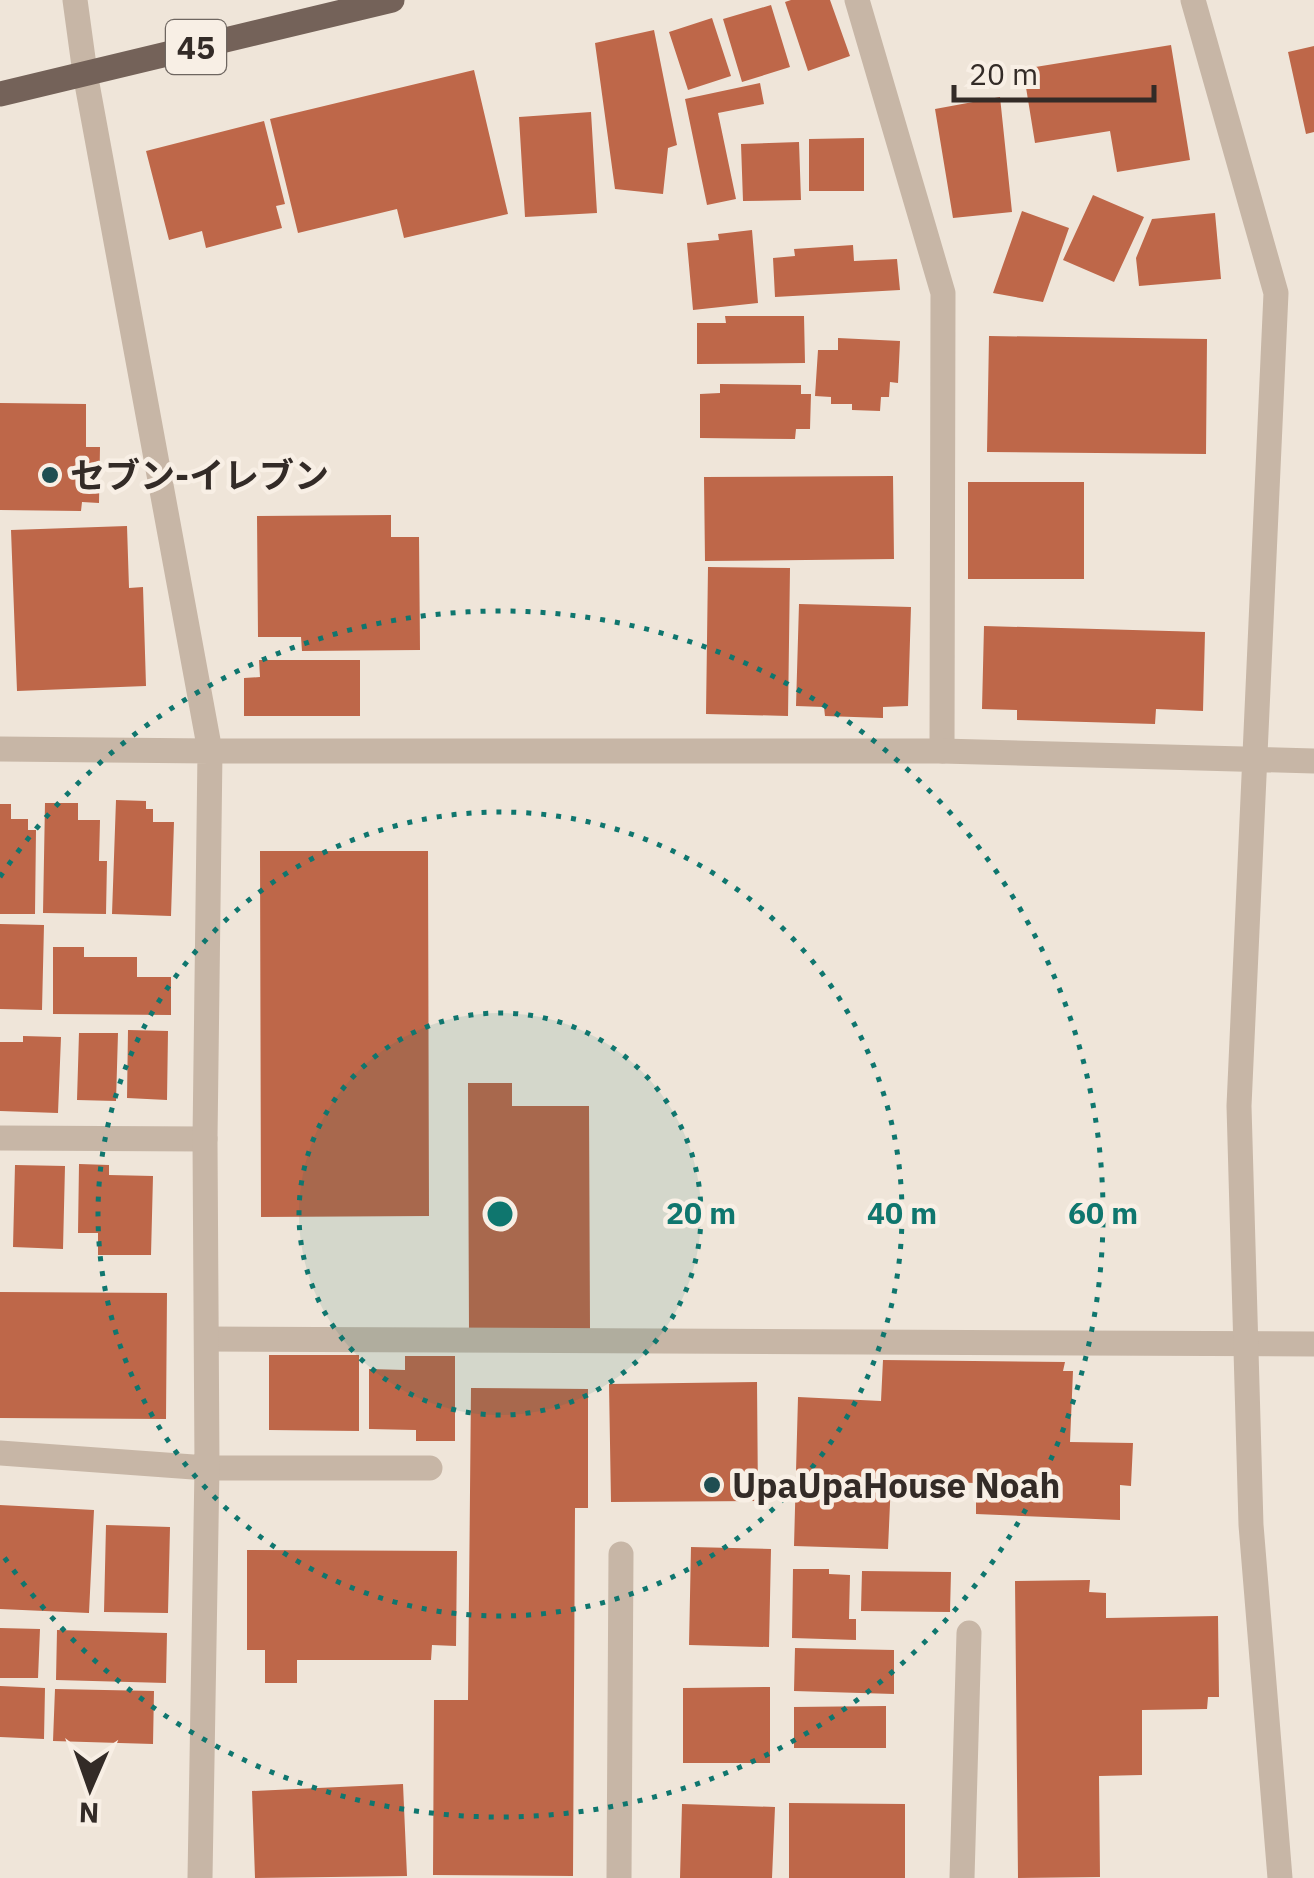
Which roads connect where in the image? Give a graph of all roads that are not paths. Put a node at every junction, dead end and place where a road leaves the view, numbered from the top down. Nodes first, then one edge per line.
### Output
1 (75, 0) edge
2 (392, 0) edge
3 (857, 0) edge
4 (1194, 0) edge
5 (85, 73) junction
6 (0, 94) edge
7 (0, 749) edge
8 (210, 751) junction
9 (942, 751) junction
10 (1254, 761) junction
11 (1314, 761) edge
12 (0, 1138) edge
13 (205, 1139) junction
14 (208, 1339) junction
15 (1246, 1342) junction
16 (1314, 1344) edge
17 (0, 1453) edge
18 (206, 1468) junction
19 (430, 1468) dead end
20 (621, 1554) dead end
21 (969, 1633) dead end
22 (200, 1878) edge
23 (619, 1878) edge
24 (962, 1878) edge
25 (1280, 1878) edge

1 - 5 street
2 - 5 main road, 45
3 - 9 street
4 - 10 street
5 - 6 main road, 45
5 - 8 street
7 - 8 street
8 - 9 street
8 - 13 street
9 - 10 street
10 - 11 street
10 - 15 street
12 - 13 street
13 - 14 street
14 - 15 street
14 - 18 street
15 - 16 street
15 - 25 street
17 - 18 street
18 - 19 street
18 - 22 street
20 - 23 street
21 - 24 street

